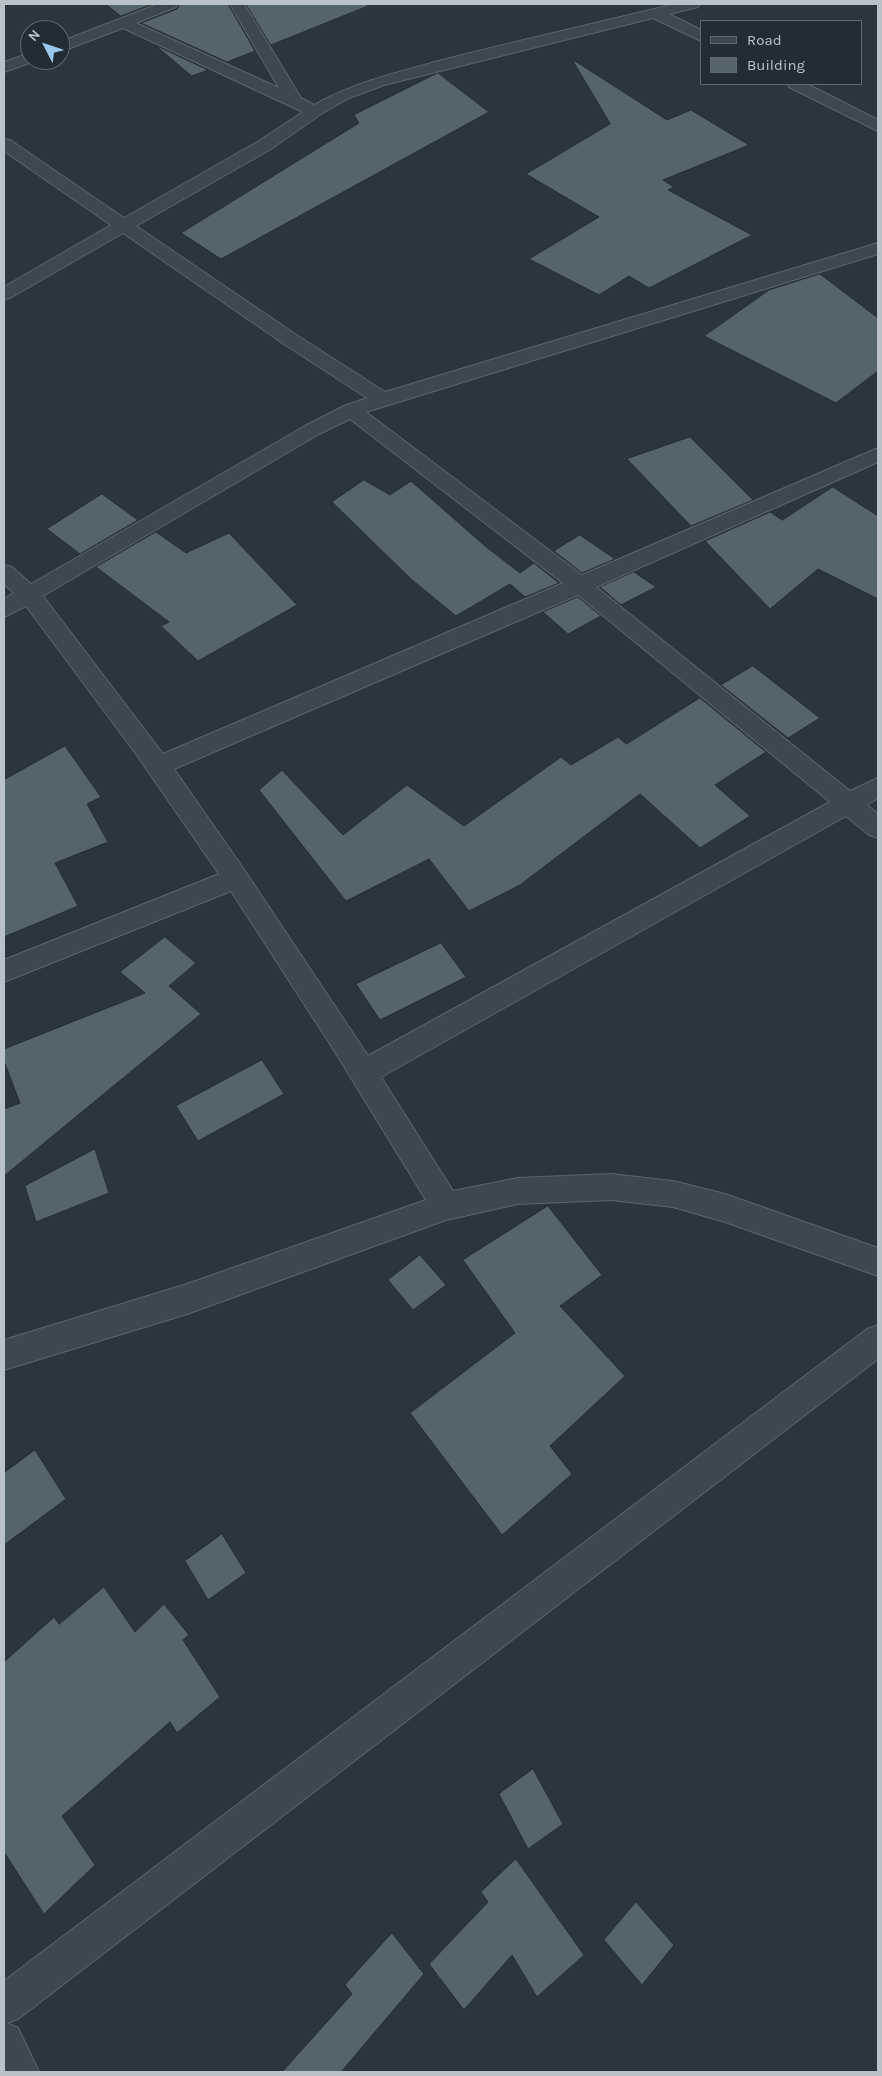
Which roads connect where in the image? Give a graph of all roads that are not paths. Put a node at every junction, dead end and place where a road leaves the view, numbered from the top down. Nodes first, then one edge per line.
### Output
1 (171, 4) edge
2 (237, 4) edge
3 (693, 4) edge
4 (654, 13) junction
5 (125, 23) junction
6 (700, 36) edge
7 (70, 43) edge
8 (20, 61) edge
9 (4, 67) edge
10 (797, 85) edge
11 (296, 102) junction
12 (315, 111) junction
13 (878, 126) edge
14 (4, 144) edge
15 (125, 226) junction
16 (878, 248) edge
17 (4, 294) edge
18 (382, 399) junction
19 (352, 410) junction
20 (878, 454) edge
21 (4, 572) edge
22 (580, 585) junction
23 (29, 594) junction
24 (4, 609) edge
25 (158, 766) junction
26 (878, 787) edge
27 (849, 803) junction
28 (878, 828) edge
29 (236, 878) junction
30 (4, 971) edge
31 (364, 1073) junction
32 (446, 1206) junction
33 (878, 1262) edge
34 (878, 1340) edge
35 (4, 1355) edge
36 (4, 2005) edge
37 (4, 2042) edge
38 (19, 2072) edge

1 - 5 street
2 - 11 street
3 - 4 street
4 - 6 street
4 - 12 street
5 - 7 street
5 - 11 street
8 - 9 street
10 - 13 street
11 - 12 street
12 - 15 street
14 - 15 street
15 - 17 street
15 - 18 street
16 - 18 street
18 - 19 street
19 - 22 street
19 - 23 street
20 - 22 street
21 - 23 street
22 - 25 street
22 - 27 street
23 - 24 street
23 - 25 street
25 - 29 street
26 - 27 street
27 - 28 street
27 - 31 street
29 - 30 street
29 - 31 street
31 - 32 street
32 - 33 street
32 - 35 street
34 - 36 street
37 - 38 street

